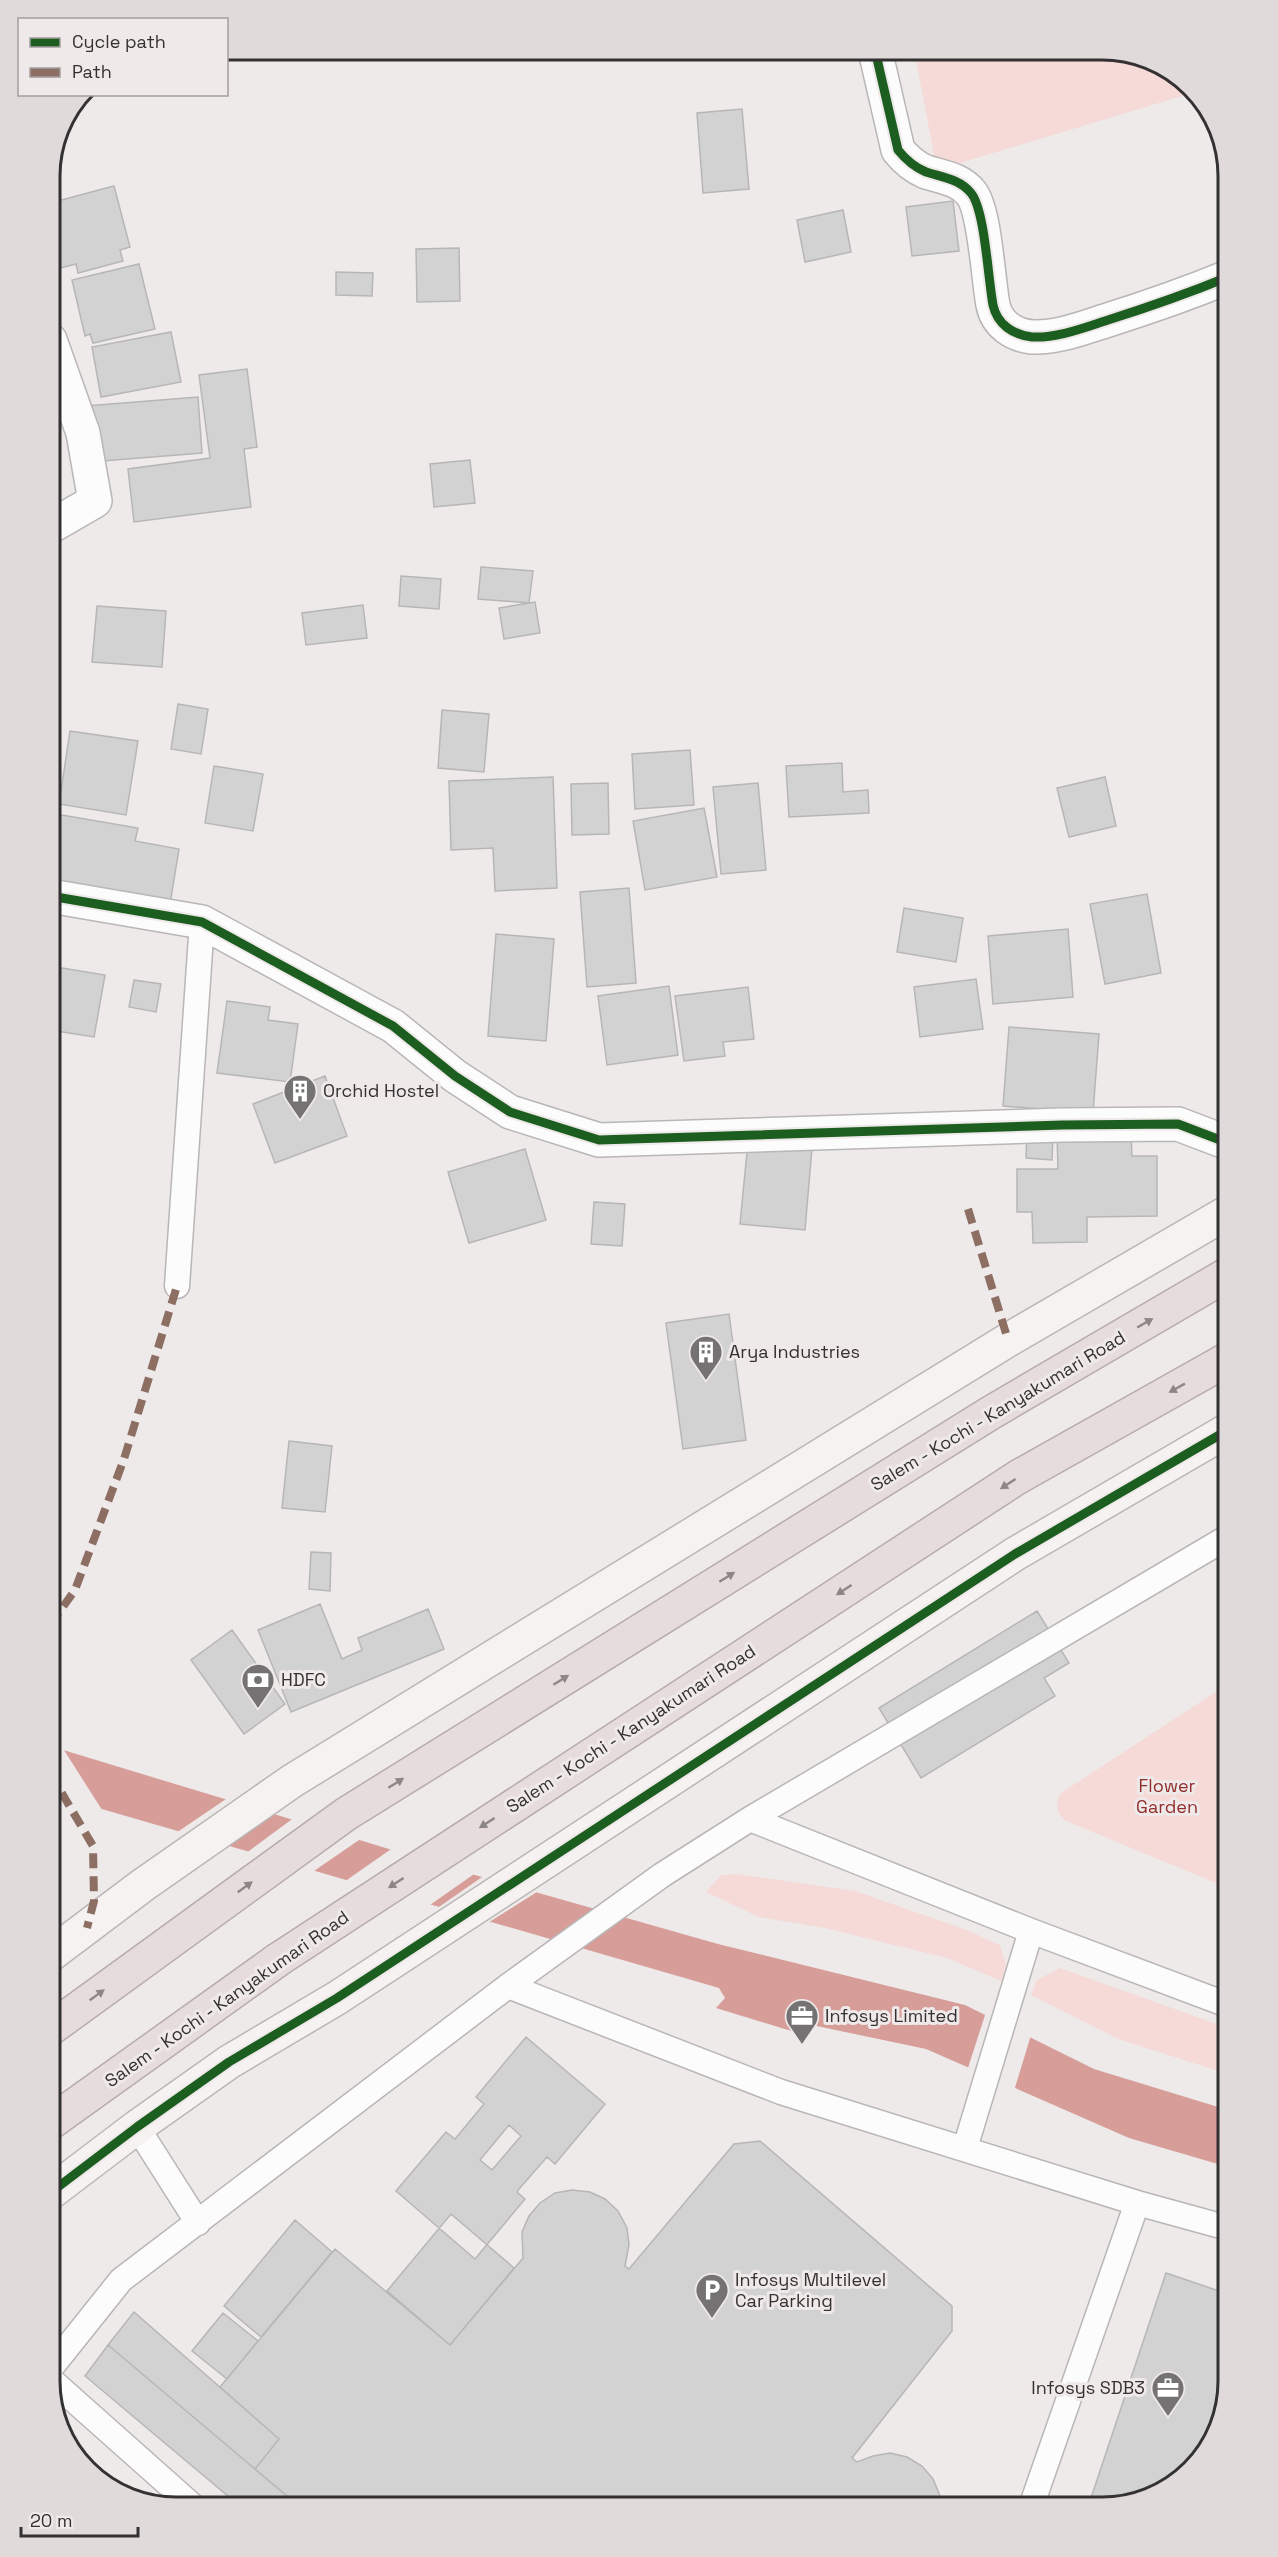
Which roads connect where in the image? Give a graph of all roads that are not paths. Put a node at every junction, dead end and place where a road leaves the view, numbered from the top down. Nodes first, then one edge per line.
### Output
1 (877, 60) edge
2 (1218, 281) edge
3 (60, 368) edge
4 (60, 521) edge
5 (60, 898) edge
6 (202, 922) junction
7 (1218, 1139) edge
8 (1218, 1218) edge
9 (1218, 1280) edge
10 (177, 1286) dead end
11 (1218, 1365) edge
12 (1218, 1436) edge
13 (1218, 1543) edge
14 (750, 1819) junction
15 (1031, 1931) junction
16 (60, 1947) edge
17 (508, 1986) junction
18 (1218, 2001) edge
19 (60, 2022) edge
20 (60, 2116) edge
21 (137, 2127) junction
22 (965, 2148) junction
23 (60, 2185) edge
24 (1137, 2204) junction
25 (198, 2223) junction
26 (1218, 2225) edge
27 (60, 2356) edge
28 (60, 2388) edge
29 (183, 2497) edge
30 (1035, 2497) edge

1 - 2 street
3 - 4 street
5 - 6 street
6 - 7 street
6 - 10 lane
8 - 16 street
19 -> 9 highway, Salem - Kochi - Kanyakumari Road
11 -> 20 highway, Salem - Kochi - Kanyakumari Road
12 - 21 street
13 - 14 lane
14 - 15 lane
14 - 17 lane
15 - 18 lane
15 - 22 lane
17 - 22 lane
17 - 25 lane
21 - 23 street
21 - 25 lane
22 - 24 lane
24 - 26 lane
24 - 30 lane
25 - 27 lane
28 - 29 lane

